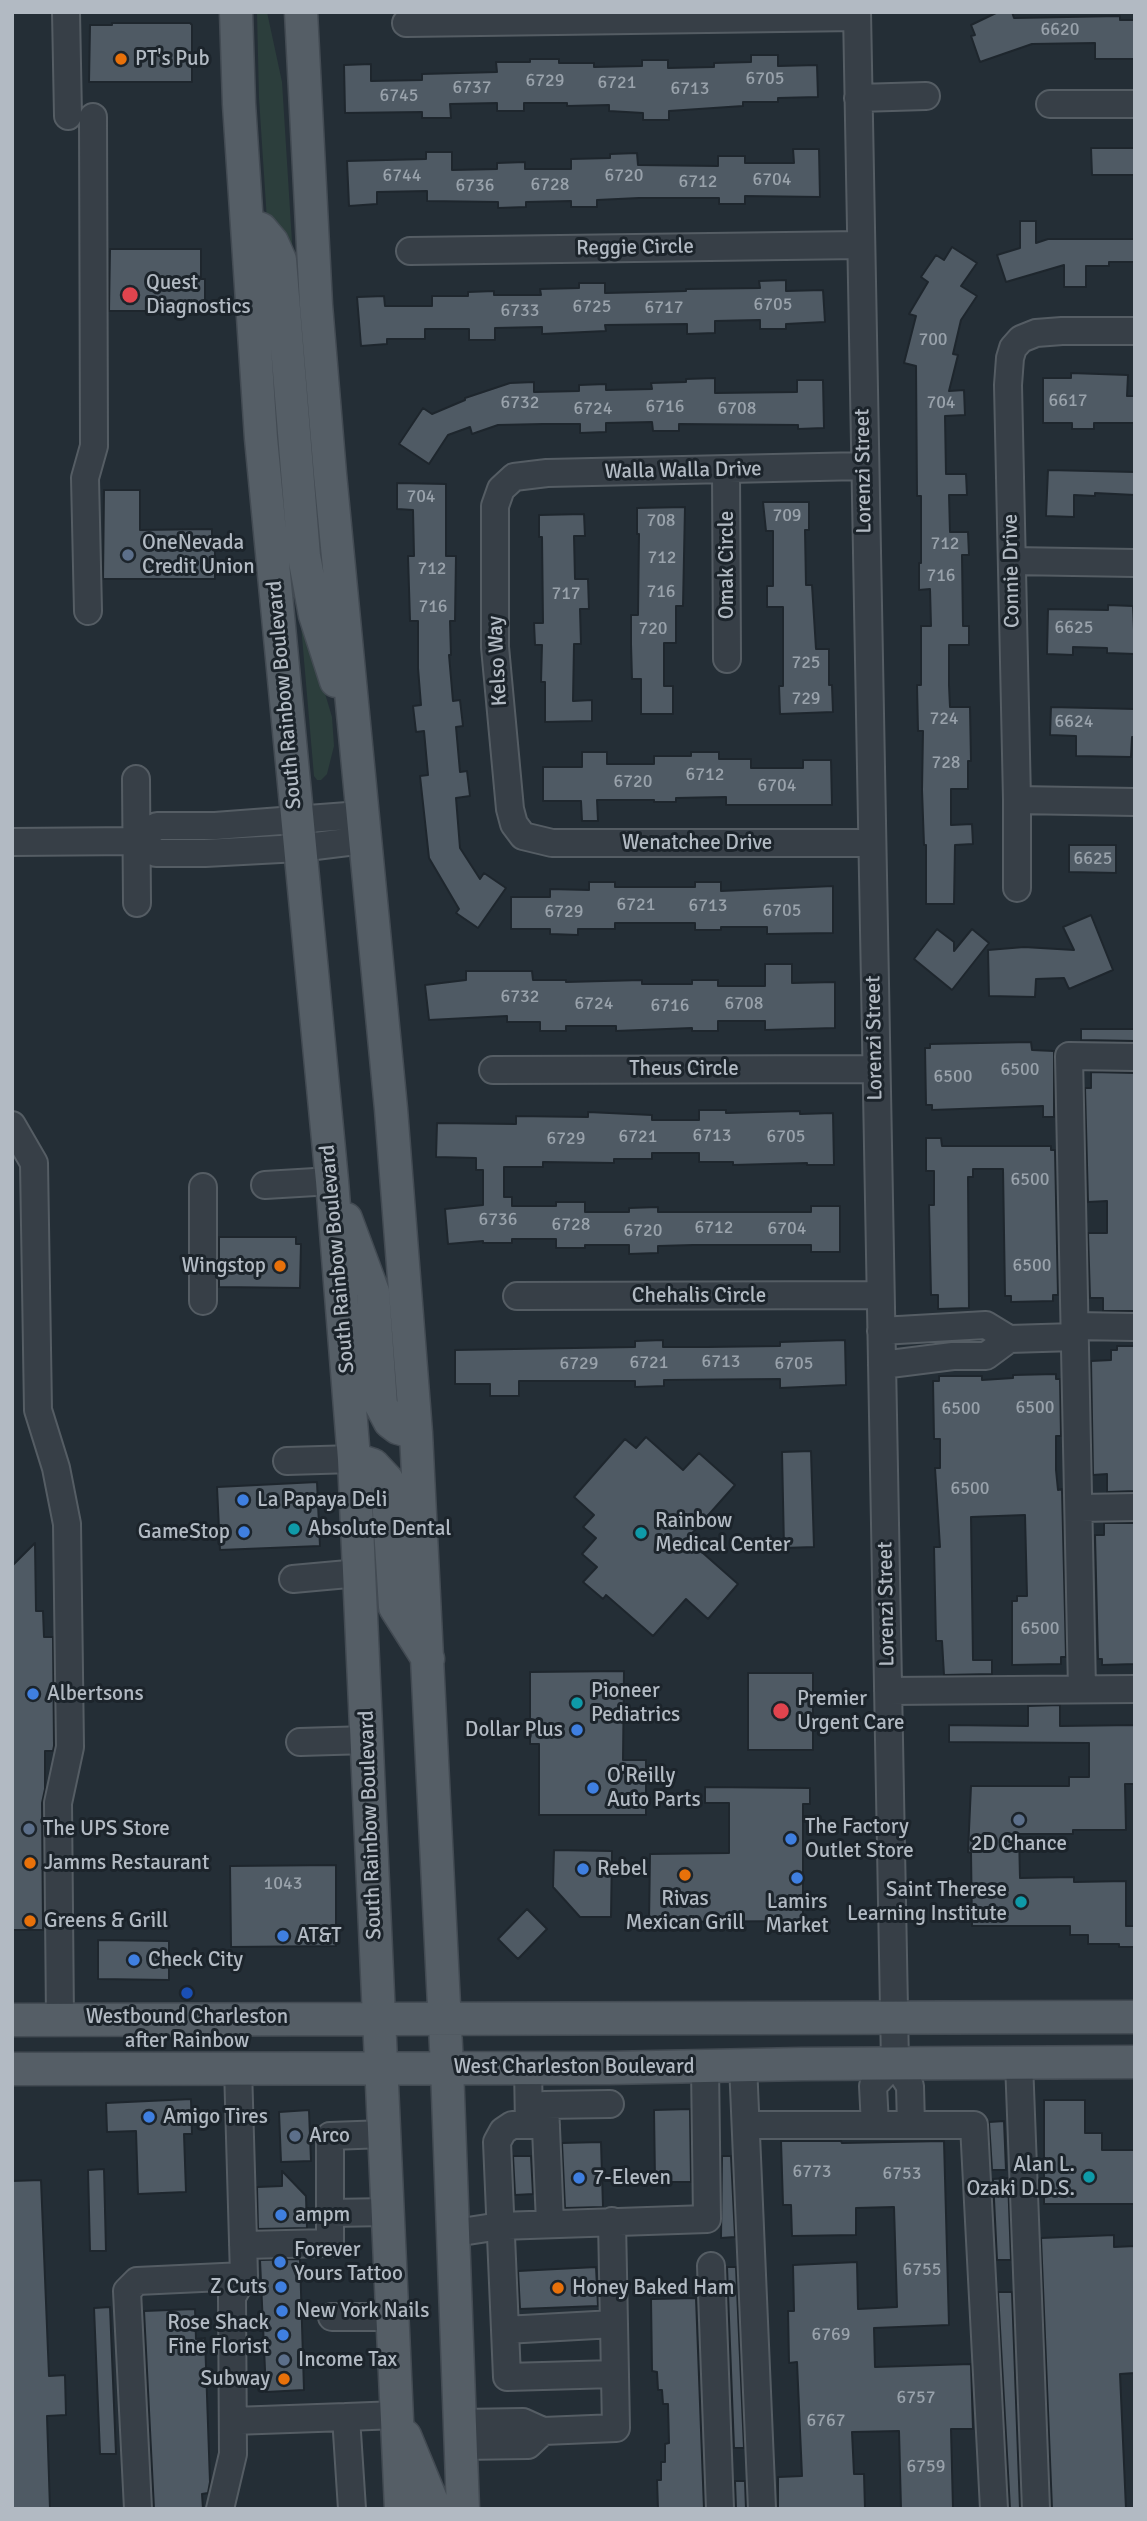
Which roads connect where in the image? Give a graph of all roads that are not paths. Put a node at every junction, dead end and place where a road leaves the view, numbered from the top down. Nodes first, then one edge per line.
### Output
1 (66, 12) edge
2 (236, 12) edge
3 (301, 12) edge
4 (857, 14) edge
5 (406, 23) dead end
6 (926, 96) dead end
7 (858, 98) junction
8 (1051, 104) dead end
9 (1135, 104) edge
10 (247, 224) junction
11 (860, 244) junction
12 (410, 251) dead end
13 (1135, 331) edge
14 (864, 466) junction
15 (726, 471) junction
16 (504, 485) joint
17 (1012, 561) junction
18 (1135, 563) edge
19 (88, 611) dead end
20 (727, 659) dead end
21 (354, 740) junction
22 (136, 779) dead end
23 (1017, 800) junction
24 (1135, 803) edge
25 (363, 828) junction
26 (298, 834) junction
27 (523, 836) joint
28 (137, 841) junction
29 (12, 842) edge
30 (872, 842) junction
31 (1017, 888) dead end
32 (137, 903) dead end
33 (1135, 1056) edge
34 (493, 1069) dead end
35 (876, 1069) junction
36 (12, 1125) edge
37 (332, 1181) junction
38 (265, 1185) dead end
39 (203, 1187) dead end
40 (880, 1295) junction
41 (517, 1296) dead end
42 (203, 1301) dead end
43 (1135, 1326) edge
44 (881, 1331) junction
45 (1075, 1332) junction
46 (1009, 1339) junction
47 (882, 1365) junction
48 (416, 1433) junction
49 (354, 1459) junction
50 (287, 1461) dead end
51 (1135, 1507) edge
52 (1080, 1508) junction
53 (359, 1573) junction
54 (293, 1579) dead end
55 (429, 1660) junction
56 (1082, 1689) junction
57 (1135, 1689) edge
58 (888, 1690) junction
59 (368, 1740) junction
60 (300, 1742) dead end
61 (1135, 2017) edge
62 (894, 2018) junction
63 (379, 2019) junction
64 (445, 2019) junction
65 (12, 2020) edge
66 (60, 2020) junction
67 (1019, 2062) junction
68 (1135, 2062) edge
69 (895, 2063) junction
70 (743, 2064) junction
71 (382, 2067) junction
72 (447, 2067) junction
73 (528, 2067) junction
74 (705, 2067) junction
75 (238, 2068) junction
76 (12, 2069) edge
77 (610, 2104) dead end
78 (537, 2125) junction
79 (746, 2125) junction
80 (875, 2125) junction
81 (911, 2125) junction
82 (385, 2134) junction
83 (388, 2212) junction
84 (330, 2213) junction
85 (612, 2221) junction
86 (550, 2223) junction
87 (500, 2226) junction
88 (455, 2233) junction
89 (243, 2245) junction
90 (711, 2266) dead end
91 (244, 2276) junction
92 (332, 2317) dead end
93 (393, 2317) junction
94 (614, 2325) junction
95 (505, 2330) junction
96 (615, 2374) junction
97 (397, 2415) junction
98 (346, 2417) junction
99 (233, 2421) junction
100 (460, 2435) junction
101 (138, 2509) edge
102 (220, 2509) edge
103 (352, 2509) edge
104 (401, 2509) edge
105 (435, 2509) edge
106 (463, 2509) edge
107 (720, 2509) edge
108 (762, 2509) edge
109 (994, 2509) edge
110 (1036, 2509) edge

1 - 19 street
2 - 10 main road, South Rainbow Boulevard
3 - 21 main road
4 - 5 street
4 - 7 street, Lorenzi Street
6 - 7 street
7 - 11 street, Lorenzi Street
8 - 9 street
10 - 21 main road
10 - 26 main road, South Rainbow Boulevard
11 - 12 street, Reggie Circle
11 - 14 street, Lorenzi Street
13 - 17 street, Connie Drive
14 - 15 street, Walla Walla Drive
14 - 30 street, Lorenzi Street
15 - 16 street, Walla Walla Drive
15 - 20 street, Omak Circle
16 - 27 street, Kelso Way
17 - 18 street
17 - 23 street, Connie Drive
21 - 25 main road
22 - 28 street
23 - 24 street
23 - 31 street, Connie Drive
25 - 26 street
25 - 48 main road
26 - 28 street
26 - 37 main road, South Rainbow Boulevard
27 - 30 street, Wenatchee Drive
28 - 29 street
28 - 32 street
30 - 35 street, Lorenzi Street
33 - 45 street
34 - 35 street, Theus Circle
35 - 40 street, Lorenzi Street
36 - 66 street
37 - 38 street
37 - 48 main road
37 - 49 main road, South Rainbow Boulevard
39 - 42 street
40 - 41 street, Chehalis Circle
40 - 44 street, Lorenzi Street
43 - 45 street
44 - 46 street
44 - 47 street, Lorenzi Street
45 - 46 street
45 - 52 street
46 - 47 street
47 - 58 street, Lorenzi Street
48 - 55 main road
49 - 50 street
49 - 53 main road, South Rainbow Boulevard
49 - 55 main road
51 - 52 street
52 - 56 street
53 - 54 street
53 - 59 main road, South Rainbow Boulevard
55 - 64 main road
56 - 57 street
56 - 58 street
58 - 62 street, Lorenzi Street
59 - 60 street
59 - 63 main road, South Rainbow Boulevard
61 - 62 main road
62 - 64 main road
62 - 69 street, Lorenzi Street
63 - 64 main road
63 - 66 main road
63 - 71 main road, South Rainbow Boulevard
64 - 72 main road
65 - 66 main road
67 - 68 main road, West Charleston Boulevard
67 - 69 main road, West Charleston Boulevard
67 - 110 street
69 - 70 main road, West Charleston Boulevard
69 - 80 street
69 - 81 street
70 - 74 main road, West Charleston Boulevard
70 - 79 street
71 - 72 main road, West Charleston Boulevard
71 - 75 main road, West Charleston Boulevard
71 - 82 main road, South Rainbow Boulevard
72 - 73 main road, West Charleston Boulevard
72 - 88 main road
73 - 74 main road, West Charleston Boulevard
73 - 78 street
74 - 85 street
75 - 76 main road, West Charleston Boulevard
75 - 89 street
77 - 78 street
78 - 86 street
78 - 87 street
79 - 80 street
79 - 108 street
80 - 81 street
81 - 109 street
82 - 83 main road, South Rainbow Boulevard
82 - 84 street
83 - 84 street
83 - 93 main road, South Rainbow Boulevard
84 - 89 street
85 - 86 street
85 - 94 street
86 - 87 street
87 - 88 street
87 - 95 street
88 - 100 main road
89 - 91 street
90 - 107 street
91 - 99 street
91 - 101 street
92 - 93 street
93 - 97 main road, South Rainbow Boulevard
94 - 95 street
94 - 96 street
95 - 96 street
96 - 100 street
97 - 98 street
97 - 104 main road, South Rainbow Boulevard
97 - 105 main road
98 - 99 street
98 - 103 street
99 - 102 street
100 - 106 main road

